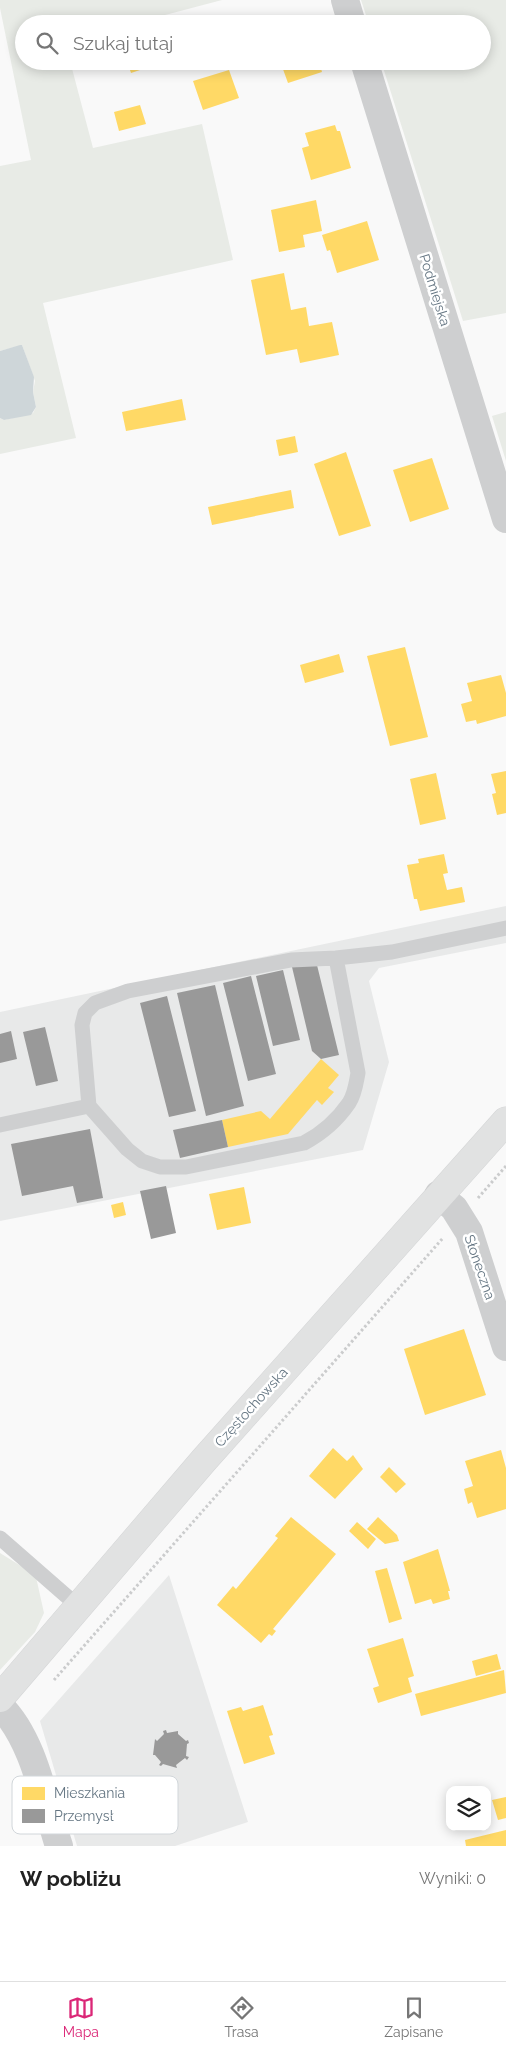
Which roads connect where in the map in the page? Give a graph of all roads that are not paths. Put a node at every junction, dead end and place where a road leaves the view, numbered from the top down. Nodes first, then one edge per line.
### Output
1 (345, 0) edge
2 (349, 15) edge
3 (367, 70) edge
4 (506, 519) edge
5 (506, 928) edge
6 (336, 958) junction
7 (89, 1106) junction
8 (506, 1121) edge
9 (0, 1124) edge
10 (438, 1196) junction
11 (506, 1347) edge
12 (0, 1538) edge
13 (78, 1606) junction
14 (0, 1698) edge
15 (0, 1706) edge
16 (36, 1776) edge
17 (55, 1834) edge
18 (59, 1846) edge

1 - 2 street
3 - 4 street, Podmiejska
5 - 6 lane
6 - 7 lane
6 - 7 lane
7 - 9 lane
8 - 10 main road, Częstochowska
10 - 11 street, Słoneczna
10 - 13 main road, Częstochowska
12 - 13 lane
13 - 14 main road, Częstochowska
15 - 16 street
17 - 18 street

